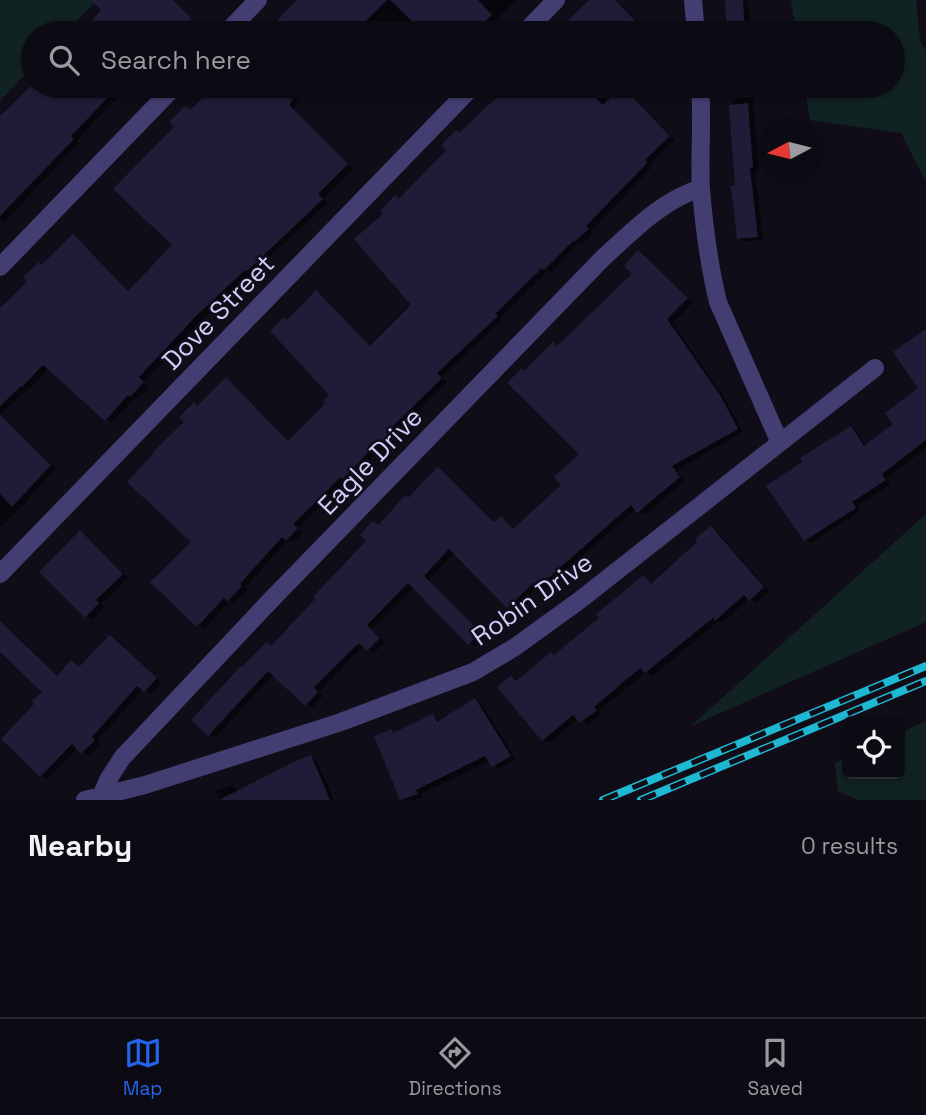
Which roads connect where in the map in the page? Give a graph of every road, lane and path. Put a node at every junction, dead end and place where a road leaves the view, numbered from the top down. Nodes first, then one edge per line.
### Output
1 (258, 0) edge
2 (556, 0) edge
3 (693, 0) edge
4 (238, 21) edge
5 (536, 21) edge
6 (695, 21) edge
7 (164, 98) edge
8 (461, 98) edge
9 (701, 98) edge
10 (701, 188) junction
11 (0, 267) edge
12 (875, 368) dead end
13 (780, 443) junction
14 (0, 574) edge
15 (93, 798) edge

1 - 4 street
2 - 5 street
3 - 6 street
7 - 11 street
8 - 14 street, Dove Street
9 - 10 street
10 - 13 street
10 - 15 street, Eagle Drive
12 - 13 street, Robin Drive
13 - 15 street, Robin Drive

